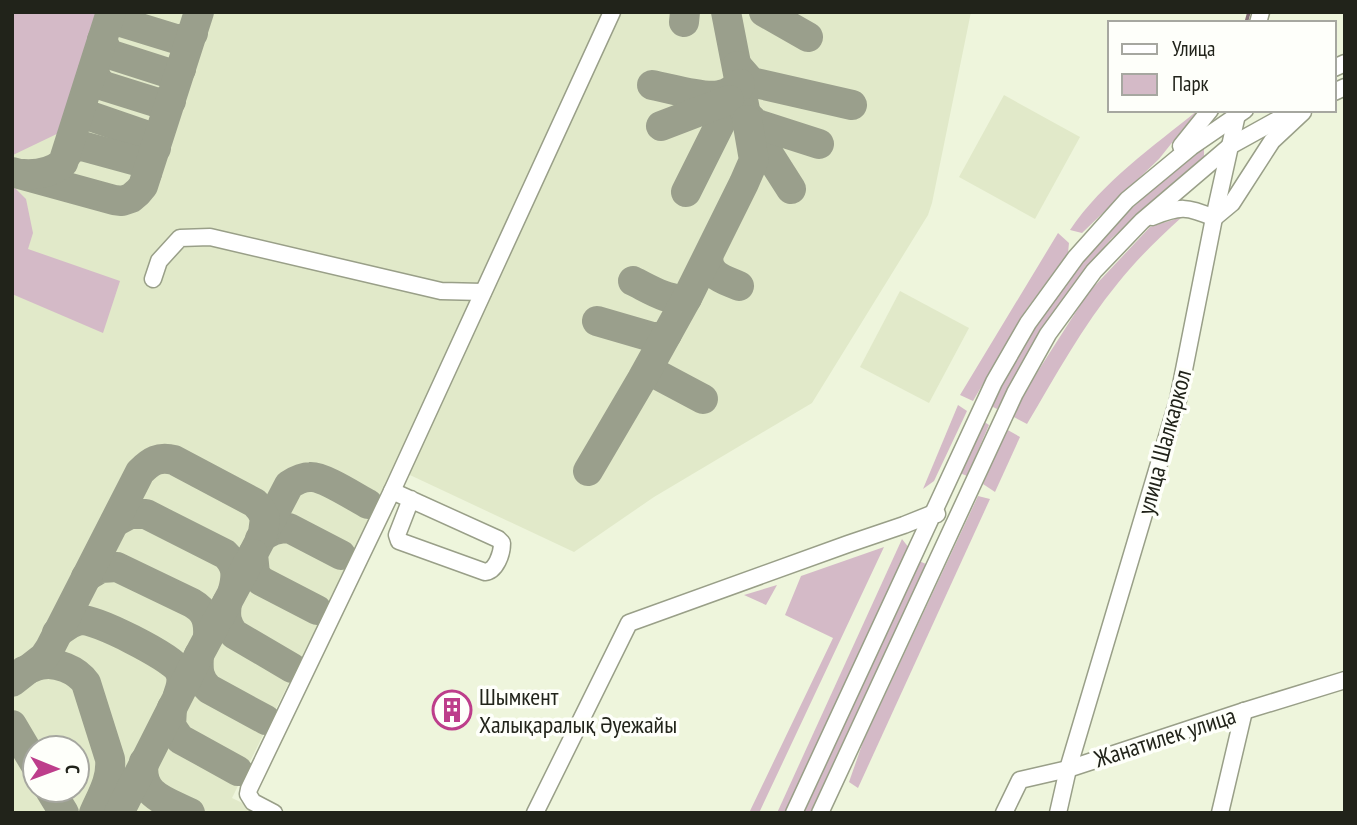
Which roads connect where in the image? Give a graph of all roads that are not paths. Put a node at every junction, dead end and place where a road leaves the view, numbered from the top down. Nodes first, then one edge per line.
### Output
1 (612, 12) edge
2 (1208, 112) edge
3 (1240, 112) edge
4 (1291, 112) edge
5 (1303, 112) edge
6 (1230, 146) junction
7 (1157, 176) junction
8 (1214, 218) junction
9 (1142, 221) junction
10 (153, 279) dead end
11 (483, 292) junction
12 (392, 491) junction
13 (411, 499) junction
14 (934, 513) junction
15 (955, 521) junction
16 (1345, 680) edge
17 (1244, 711) junction
18 (1068, 769) junction
19 (274, 813) edge
20 (535, 813) edge
21 (794, 813) edge
22 (820, 813) edge
23 (1004, 813) edge
24 (1058, 813) edge
25 (1220, 813) edge

1 - 11 street
2 - 7 street
3 - 6 street, улица Шалкаркол
3 - 7 street
4 - 6 street
5 - 8 street
6 - 8 street, улица Шалкаркол
6 - 9 street
7 - 14 street
8 - 9 street
8 - 18 street, улица Шалкаркол
9 - 15 street
10 - 11 street
11 - 12 street
12 - 13 street
12 - 19 street
13 - 13 street
14 - 15 street
14 - 20 street
14 - 21 street
15 - 22 street
16 - 17 street, Жанатилек улица
17 - 18 street, Жанатилек улица
17 - 25 street
18 - 23 street, Жанатилек улица
18 - 24 street, улица Шалкаркол

